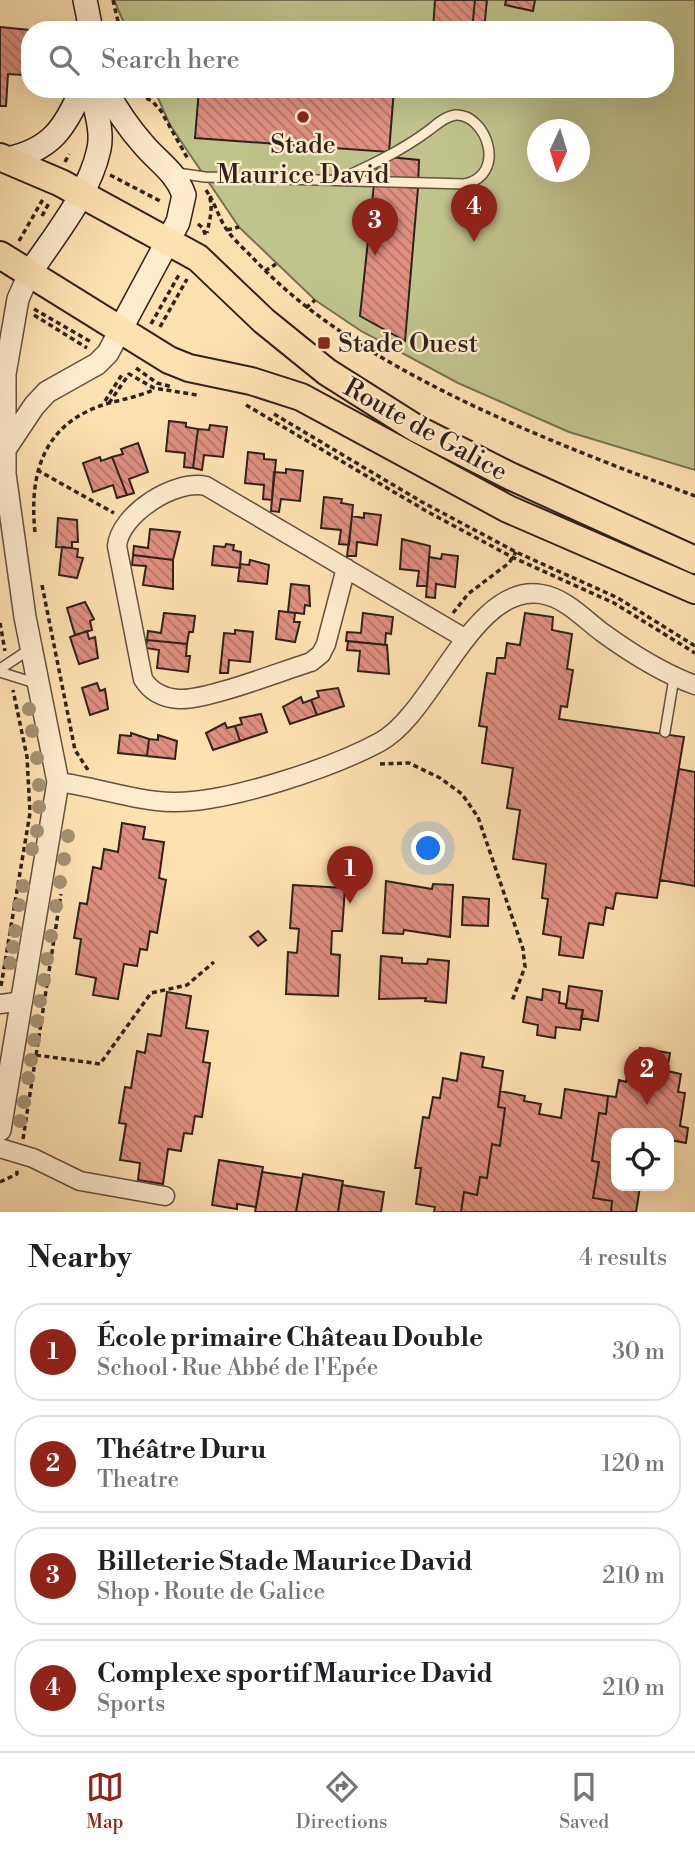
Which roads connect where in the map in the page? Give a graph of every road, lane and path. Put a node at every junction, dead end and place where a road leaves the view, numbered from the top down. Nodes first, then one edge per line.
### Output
1 (75, 0) edge
2 (85, 0) edge
3 (113, 0) edge
4 (78, 21) edge
5 (89, 21) edge
6 (118, 21) edge
7 (78, 98) edge
8 (92, 98) edge
9 (110, 98) edge
10 (58, 149) dead end
11 (4, 158) edge
12 (77, 158) dead end
13 (101, 170) dead end
14 (173, 172) junction
15 (341, 179) junction
16 (47, 192) dead end
17 (81, 194) junction
18 (210, 196) dead end
19 (167, 208) dead end
20 (239, 227) dead end
21 (199, 230) dead end
22 (227, 230) junction
23 (206, 234) dead end
24 (169, 240) junction
25 (7, 251) edge
26 (276, 264) dead end
27 (183, 268) dead end
28 (265, 271) junction
29 (191, 273) dead end
30 (29, 274) junction
31 (315, 300) dead end
32 (306, 307) junction
33 (148, 329) dead end
34 (156, 334) dead end
35 (111, 340) junction
36 (97, 354) dead end
37 (136, 368) dead end
38 (123, 373) dead end
39 (2, 374) edge
40 (155, 387) junction
41 (200, 390) dead end
42 (204, 395) dead end
43 (246, 401) dead end
44 (237, 402) dead end
45 (104, 403) junction
46 (6, 448) junction
47 (37, 470) junction
48 (695, 496) edge
49 (128, 521) junction
50 (36, 541) dead end
51 (516, 552) junction
52 (514, 558) junction
53 (695, 560) edge
54 (346, 568) junction
55 (40, 574) dead end
56 (695, 590) edge
57 (0, 623) edge
58 (445, 626) junction
59 (466, 639) junction
60 (4, 642) dead end
61 (695, 646) edge
62 (30, 649) junction
63 (695, 653) edge
64 (0, 671) edge
65 (674, 678) junction
66 (38, 684) junction
67 (695, 685) edge
68 (14, 693) dead end
69 (665, 732) dead end
70 (360, 751) junction
71 (91, 773) dead end
72 (58, 782) junction
73 (63, 884) dead end
74 (214, 962) dead end
75 (0, 992) edge
76 (23, 1001) junction
77 (512, 1001) dead end
78 (0, 1004) edge
79 (36, 1055) junction
80 (0, 1130) edge
81 (0, 1148) edge
82 (20, 1154) junction
83 (0, 1182) edge
84 (165, 1196) dead end

1 - 4 main road
2 - 5 main road
3 - 6 path
7 - 11 main road
8 - 17 main road
9 - 14 main road
10 - 12 path
11 - 17 main road, Route de Galice
13 - 19 path
14 - 15 lane
14 - 24 main road
15 - 15 lane
16 - 25 path
17 - 24 main road, Route de Galice
17 - 30 main road
18 - 22 path
20 - 22 path
21 - 23 path
22 - 28 path
24 - 35 main road
24 - 53 main road, Route de Galice
25 - 30 main road, Route de Galice
26 - 28 path
27 - 33 path
28 - 32 path
29 - 34 path
30 - 35 main road, Route de Galice
30 - 39 street
31 - 32 path
32 - 48 path
35 - 36 path
35 - 46 street
35 - 56 main road, Route de Galice
37 - 40 path
38 - 45 path
39 - 46 street
40 - 41 path
40 - 45 path
42 - 45 path
43 - 51 path
44 - 52 path
45 - 47 path
46 - 62 street
47 - 49 path
47 - 50 path
49 - 54 street
49 - 54 street
51 - 52 path
51 - 61 path
52 - 58 path
52 - 63 path
54 - 58 street
55 - 71 path
57 - 60 path
58 - 59 street
59 - 65 street
59 - 70 street
62 - 64 lane
62 - 66 street
64 - 66 lane
65 - 67 street
65 - 69 lane
66 - 72 street
68 - 75 path
70 - 72 street
70 - 77 path
72 - 76 street
73 - 79 path
74 - 79 path
76 - 78 street
76 - 80 street
79 - 82 path
81 - 82 street
82 - 83 path
82 - 84 street

